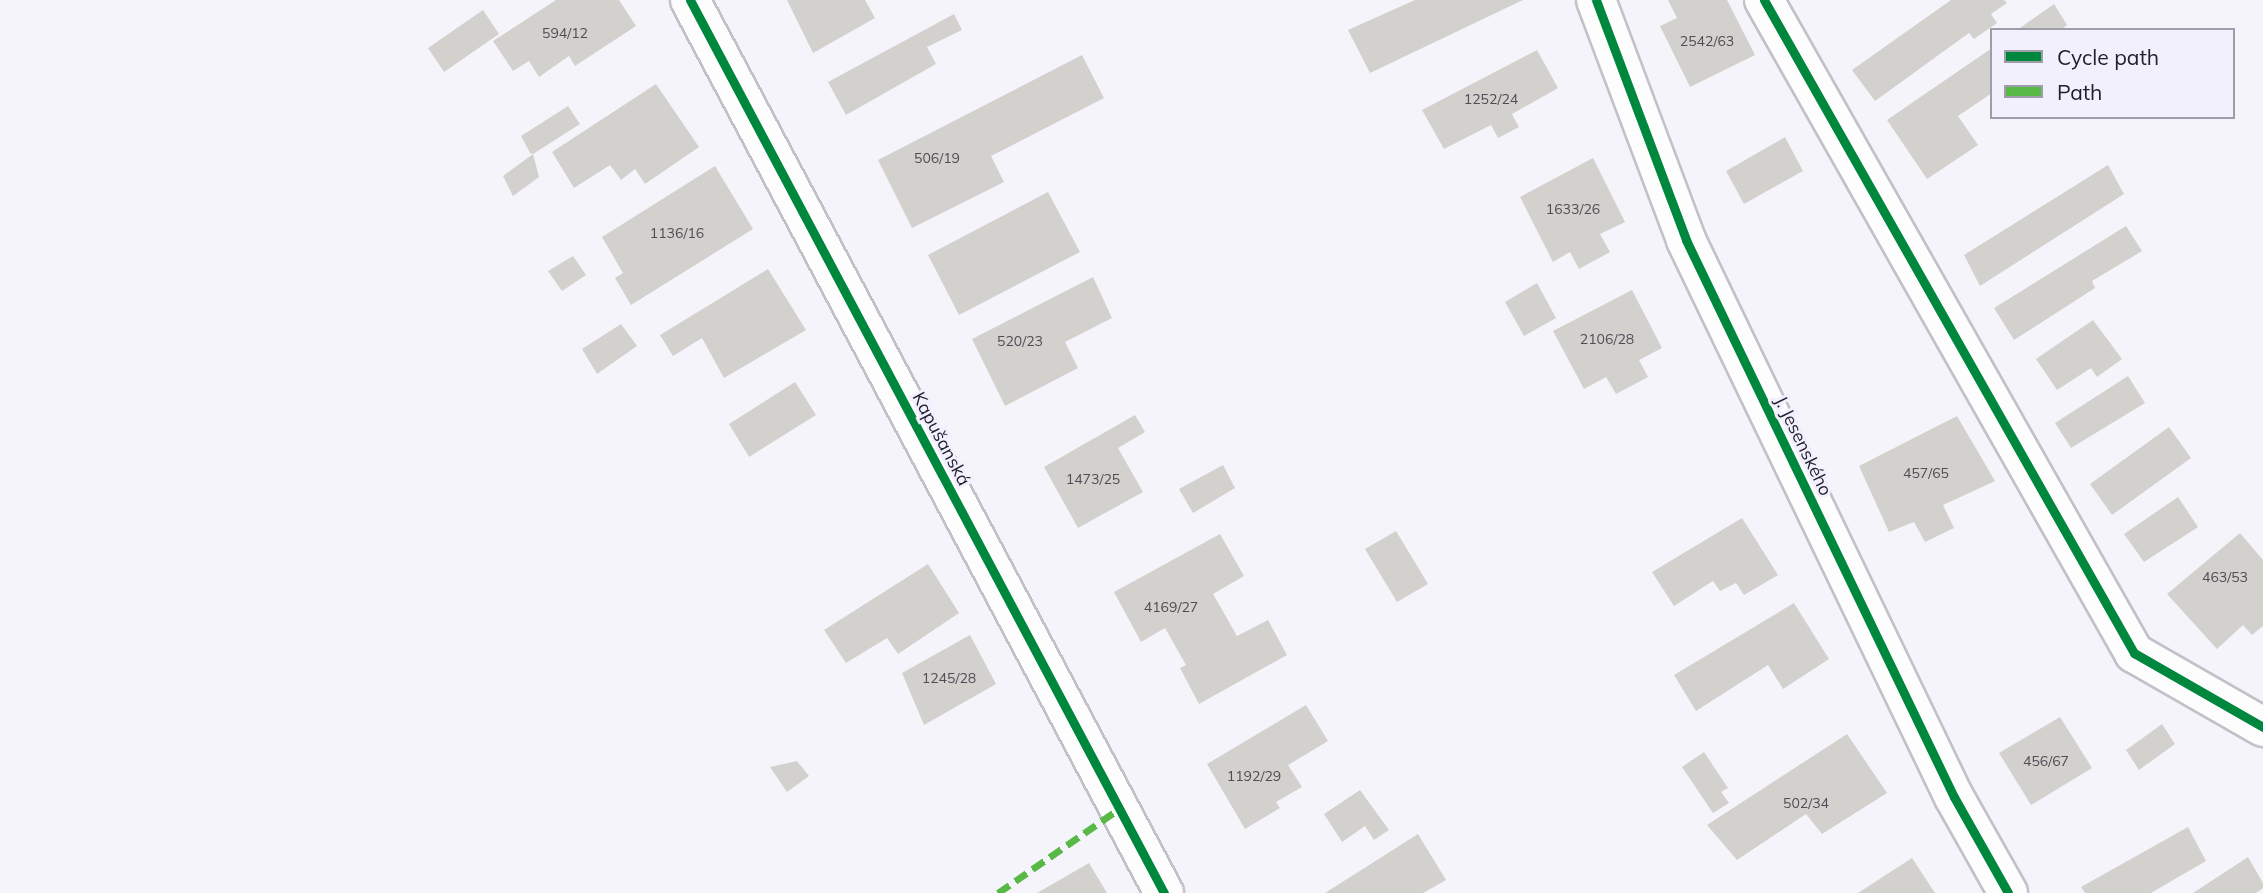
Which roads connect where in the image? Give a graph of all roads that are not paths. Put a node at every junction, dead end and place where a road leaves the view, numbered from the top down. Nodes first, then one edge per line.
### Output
1 (690, 0) edge
2 (1596, 0) edge
3 (1764, 0) edge
4 (2263, 727) edge
5 (1164, 893) edge
6 (2008, 893) edge

1 - 5 street, Kapušanská
2 - 6 street, J. Jesenského
3 - 4 street

